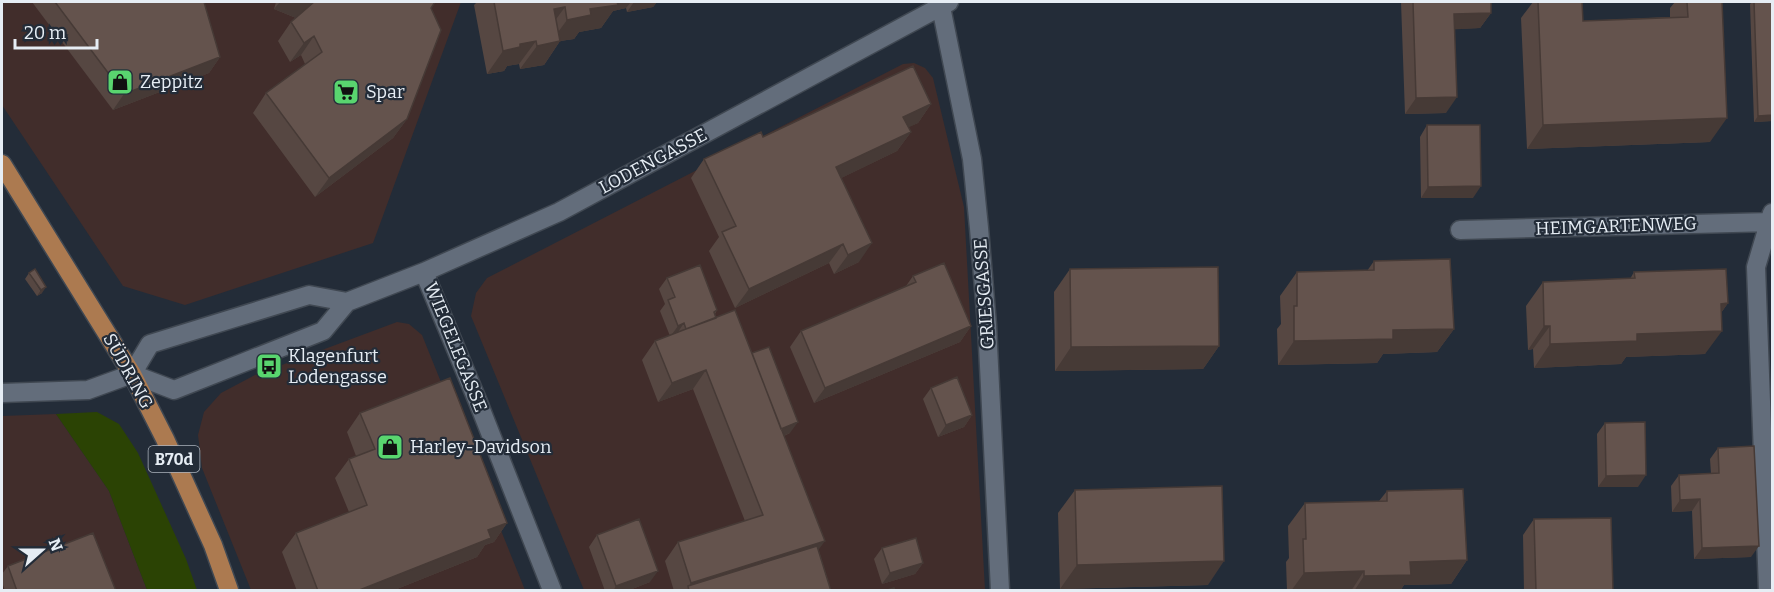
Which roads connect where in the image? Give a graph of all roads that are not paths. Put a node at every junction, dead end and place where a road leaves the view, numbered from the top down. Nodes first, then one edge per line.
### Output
1 (943, 3) edge
2 (2, 164) edge
3 (1771, 219) edge
4 (1460, 230) dead end
5 (424, 272) junction
6 (347, 302) junction
7 (132, 374) junction
8 (2, 393) edge
9 (229, 591) edge
10 (552, 591) edge
11 (1000, 591) edge
12 (1768, 591) edge

1 - 5 street, LODENGASSE
1 - 11 street, GRIESGASSE
2 - 7 main road, SÜDRING / B70d
3 - 4 street, HEIMGARTENWEG
3 - 12 street
5 - 6 street, LODENGASSE
5 - 10 street, WIEGELEGASSE
6 - 7 street
6 - 7 street
7 - 8 street
7 - 9 main road, SÜDRING / B70d

